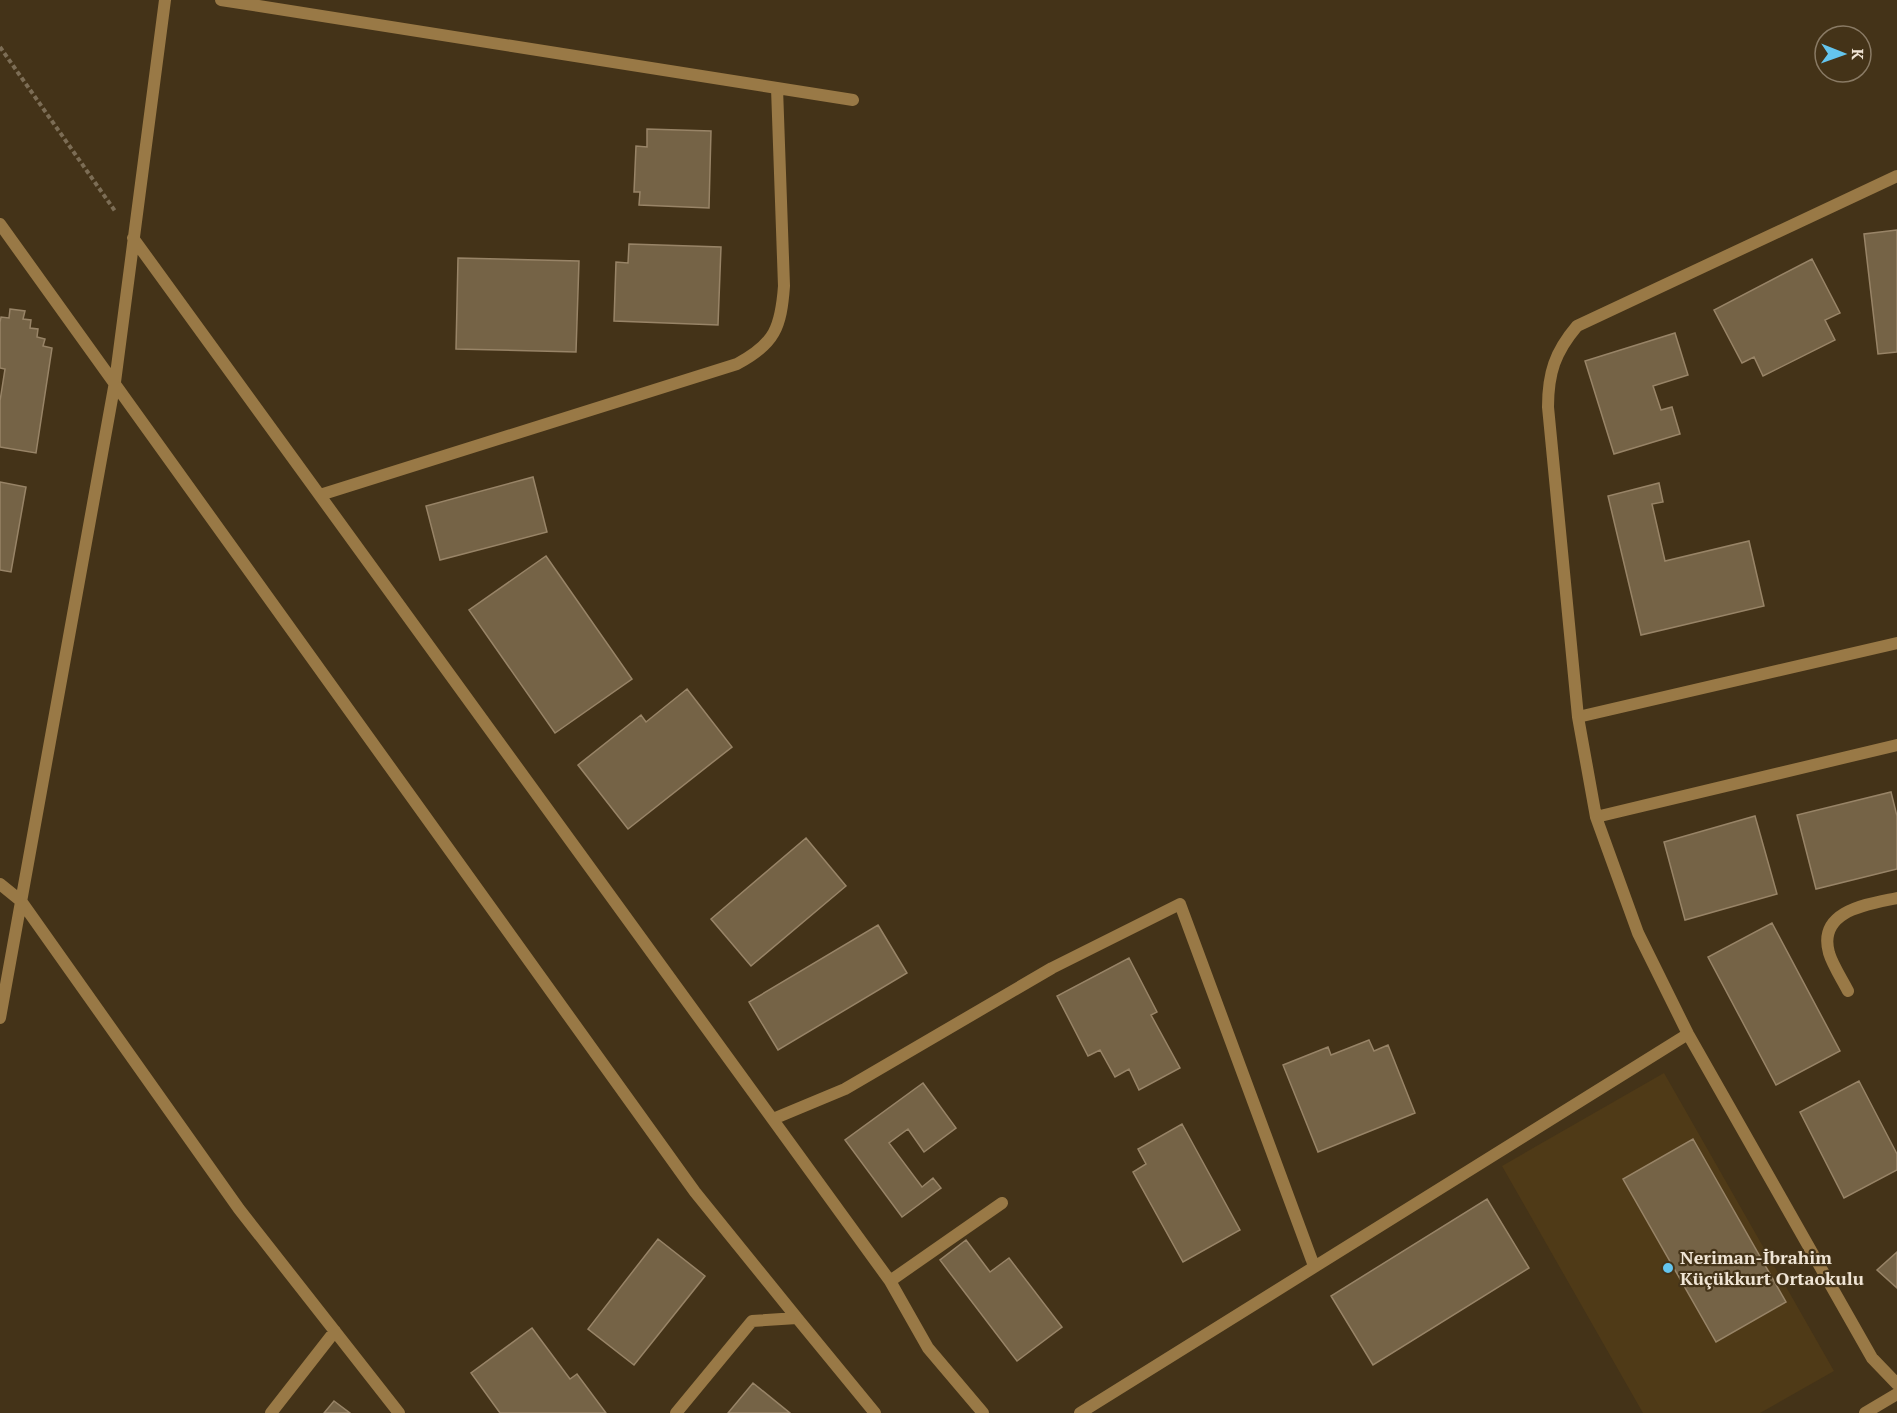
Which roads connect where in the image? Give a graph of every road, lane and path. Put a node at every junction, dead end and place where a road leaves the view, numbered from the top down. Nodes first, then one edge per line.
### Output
1 (165, 0) edge
2 (221, 0) edge
3 (0, 47) edge
4 (777, 88) junction
5 (853, 100) dead end
6 (1897, 176) edge
7 (0, 224) edge
8 (134, 238) junction
9 (115, 382) junction
10 (320, 495) junction
11 (1897, 643) edge
12 (1578, 717) junction
13 (1897, 745) edge
14 (1596, 818) junction
15 (0, 884) edge
16 (1897, 898) edge
17 (21, 901) junction
18 (1848, 991) dead end
19 (0, 1018) edge
20 (1688, 1034) junction
21 (773, 1119) junction
22 (1002, 1203) dead end
23 (1314, 1266) junction
24 (890, 1281) junction
25 (797, 1318) junction
26 (335, 1331) junction
27 (1897, 1384) edge
28 (1897, 1395) edge
29 (271, 1413) edge
30 (399, 1413) edge
31 (676, 1413) edge
32 (874, 1413) edge
33 (983, 1413) edge
34 (1080, 1413) edge
35 (1865, 1413) edge

1 - 8 street
2 - 4 street
3 - 8 path
4 - 5 street
4 - 10 street
6 - 12 street
7 - 9 street
8 - 9 street
8 - 10 street
9 - 17 street
9 - 25 street
10 - 21 street
11 - 12 street
12 - 14 street
13 - 14 street
14 - 20 street
15 - 17 street
16 - 18 street
17 - 19 street
17 - 26 street
20 - 23 street
20 - 27 street
21 - 23 street
21 - 24 street
22 - 24 street
23 - 34 street
24 - 33 street
25 - 31 street
25 - 32 street
26 - 29 street
26 - 30 street
28 - 35 street

